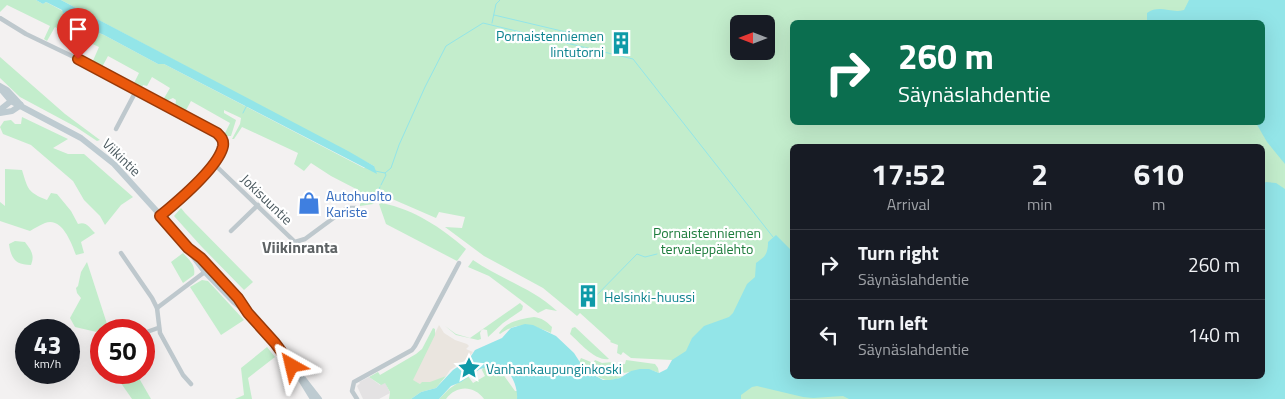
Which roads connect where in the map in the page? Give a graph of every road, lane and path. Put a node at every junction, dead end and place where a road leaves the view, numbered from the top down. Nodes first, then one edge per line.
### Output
1 (0, 18) edge
2 (0, 87) edge
3 (136, 91) junction
4 (11, 101) junction
5 (20, 105) junction
6 (0, 111) edge
7 (116, 129) dead end
8 (214, 164) junction
9 (258, 205) junction
10 (356, 208) dead end
11 (160, 216) junction
12 (231, 231) dead end
13 (121, 253) dead end
14 (459, 263) dead end
15 (208, 270) junction
16 (157, 308) junction
17 (158, 328) junction
18 (155, 329) edge
19 (296, 372) junction
20 (191, 384) dead end
21 (313, 399) edge
22 (319, 399) edge
23 (357, 399) edge

1 - 3 street
2 - 4 main road, Viikintie
2 - 5 main road, Viikintie
3 - 7 street
3 - 8 street
4 - 5 main road, Viikintie
4 - 6 main road
5 - 6 main road
5 - 11 main road, Viikintie
8 - 9 street, Jokisuuntie
8 - 11 street
9 - 10 street, Jokisuuntie
9 - 12 street
11 - 15 main road, Viikintie
13 - 16 street
14 - 23 street
15 - 16 street
15 - 19 main road, Viikintie
16 - 17 street
17 - 18 street
17 - 20 street
19 - 21 main road, Viikintie
19 - 22 main road, Viikintie

